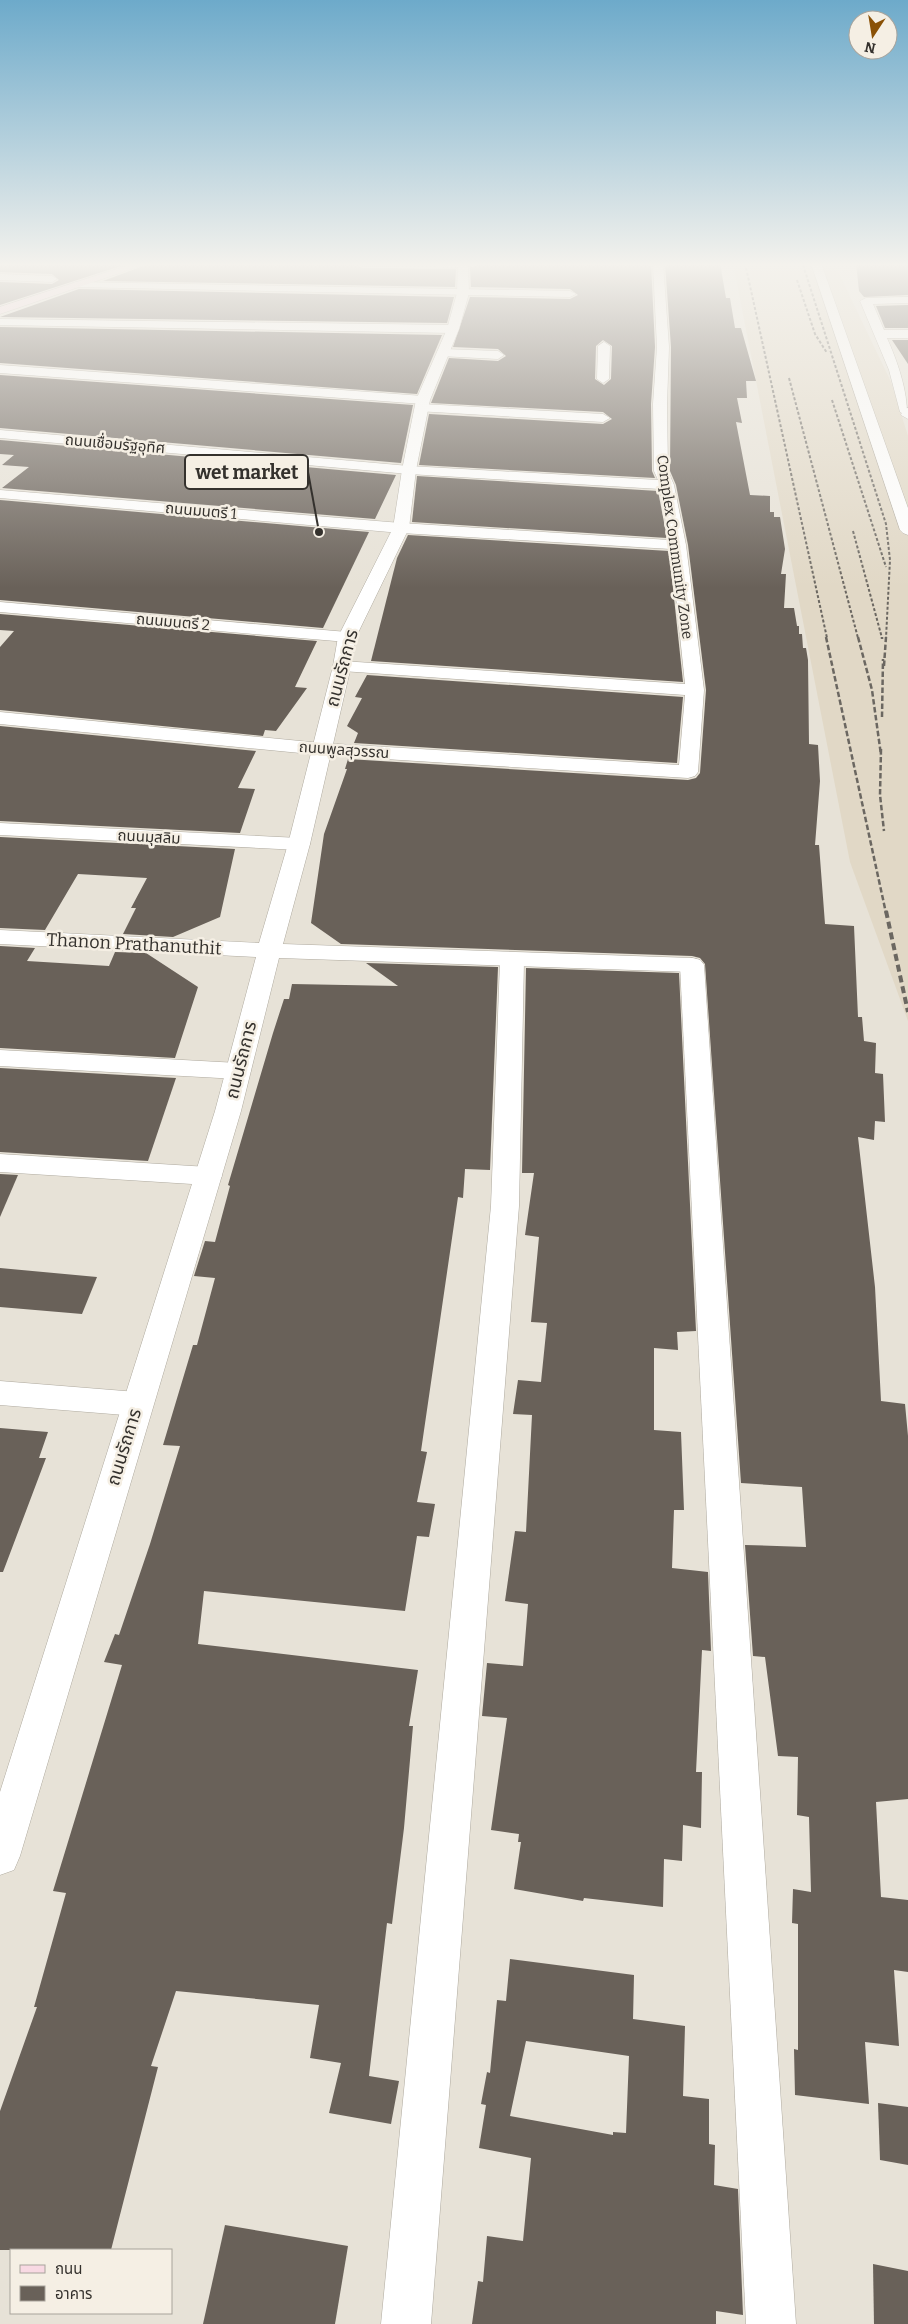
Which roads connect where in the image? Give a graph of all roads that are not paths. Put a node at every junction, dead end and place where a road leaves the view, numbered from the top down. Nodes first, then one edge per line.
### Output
1 (30, 371) edge
2 (436, 371) edge
3 (603, 371) edge
4 (662, 371) edge
5 (853, 371) edge
6 (902, 371) edge
7 (603, 378) dead end
8 (422, 404) junction
9 (908, 413) edge
10 (604, 418) dead end
11 (0, 434) edge
12 (408, 470) junction
13 (667, 485) junction
14 (0, 494) edge
15 (401, 528) junction
16 (908, 530) edge
17 (678, 545) junction
18 (0, 607) edge
19 (346, 637) junction
20 (342, 666) junction
21 (695, 690) junction
22 (0, 718) edge
23 (321, 749) junction
24 (688, 772) joint
25 (0, 829) edge
26 (299, 844) junction
27 (0, 937) edge
28 (269, 951) junction
29 (512, 961) junction
30 (0, 1058) edge
31 (238, 1071) junction
32 (0, 1163) edge
33 (208, 1176) junction
34 (0, 1393) edge
35 (137, 1404) junction
36 (0, 1856) edge
37 (406, 2324) edge
38 (771, 2324) edge

1 - 8 street
2 - 8 street, ถนนรัถการ
3 - 7 street
4 - 13 street, Complex Community Zone
5 - 16 street
6 - 9 street
8 - 10 street
8 - 12 street, ถนนรัถการ
11 - 12 street, ถนนเชื่อมรัฐอุทิศ
12 - 13 street, ถนนเชื่อมรัฐอุทิศ
12 - 15 street, ถนนรัถการ
13 - 17 street, Complex Community Zone
14 - 15 street, ถนนมนตรี 1
15 - 17 street, ถนนมนตรี 1
15 - 19 street, ถนนรัถการ
17 - 21 street, Complex Community Zone
18 - 19 street, ถนนมนตรี 2
19 - 20 street, ถนนรัถการ
20 - 21 street
20 - 23 street, ถนนรัถการ
21 - 24 street, Complex Community Zone
22 - 23 street, ถนนพูลสุวรรณ
23 - 24 street, ถนนพูลสุวรรณ
23 - 26 street, ถนนรัถการ
25 - 26 street, ถนนมุสลิม
26 - 28 street, ถนนรัถการ
27 - 28 street, Thanon Prathanuthit
28 - 29 street, Thanon Prathanuthit
28 - 31 street, ถนนรัถการ
29 - 37 street
29 - 38 street, Thanon Prathanuthit
30 - 31 street
31 - 33 street, ถนนรัถการ
32 - 33 street
33 - 35 street, ถนนรัถการ
34 - 35 street
35 - 36 street, ถนนรัถการ

